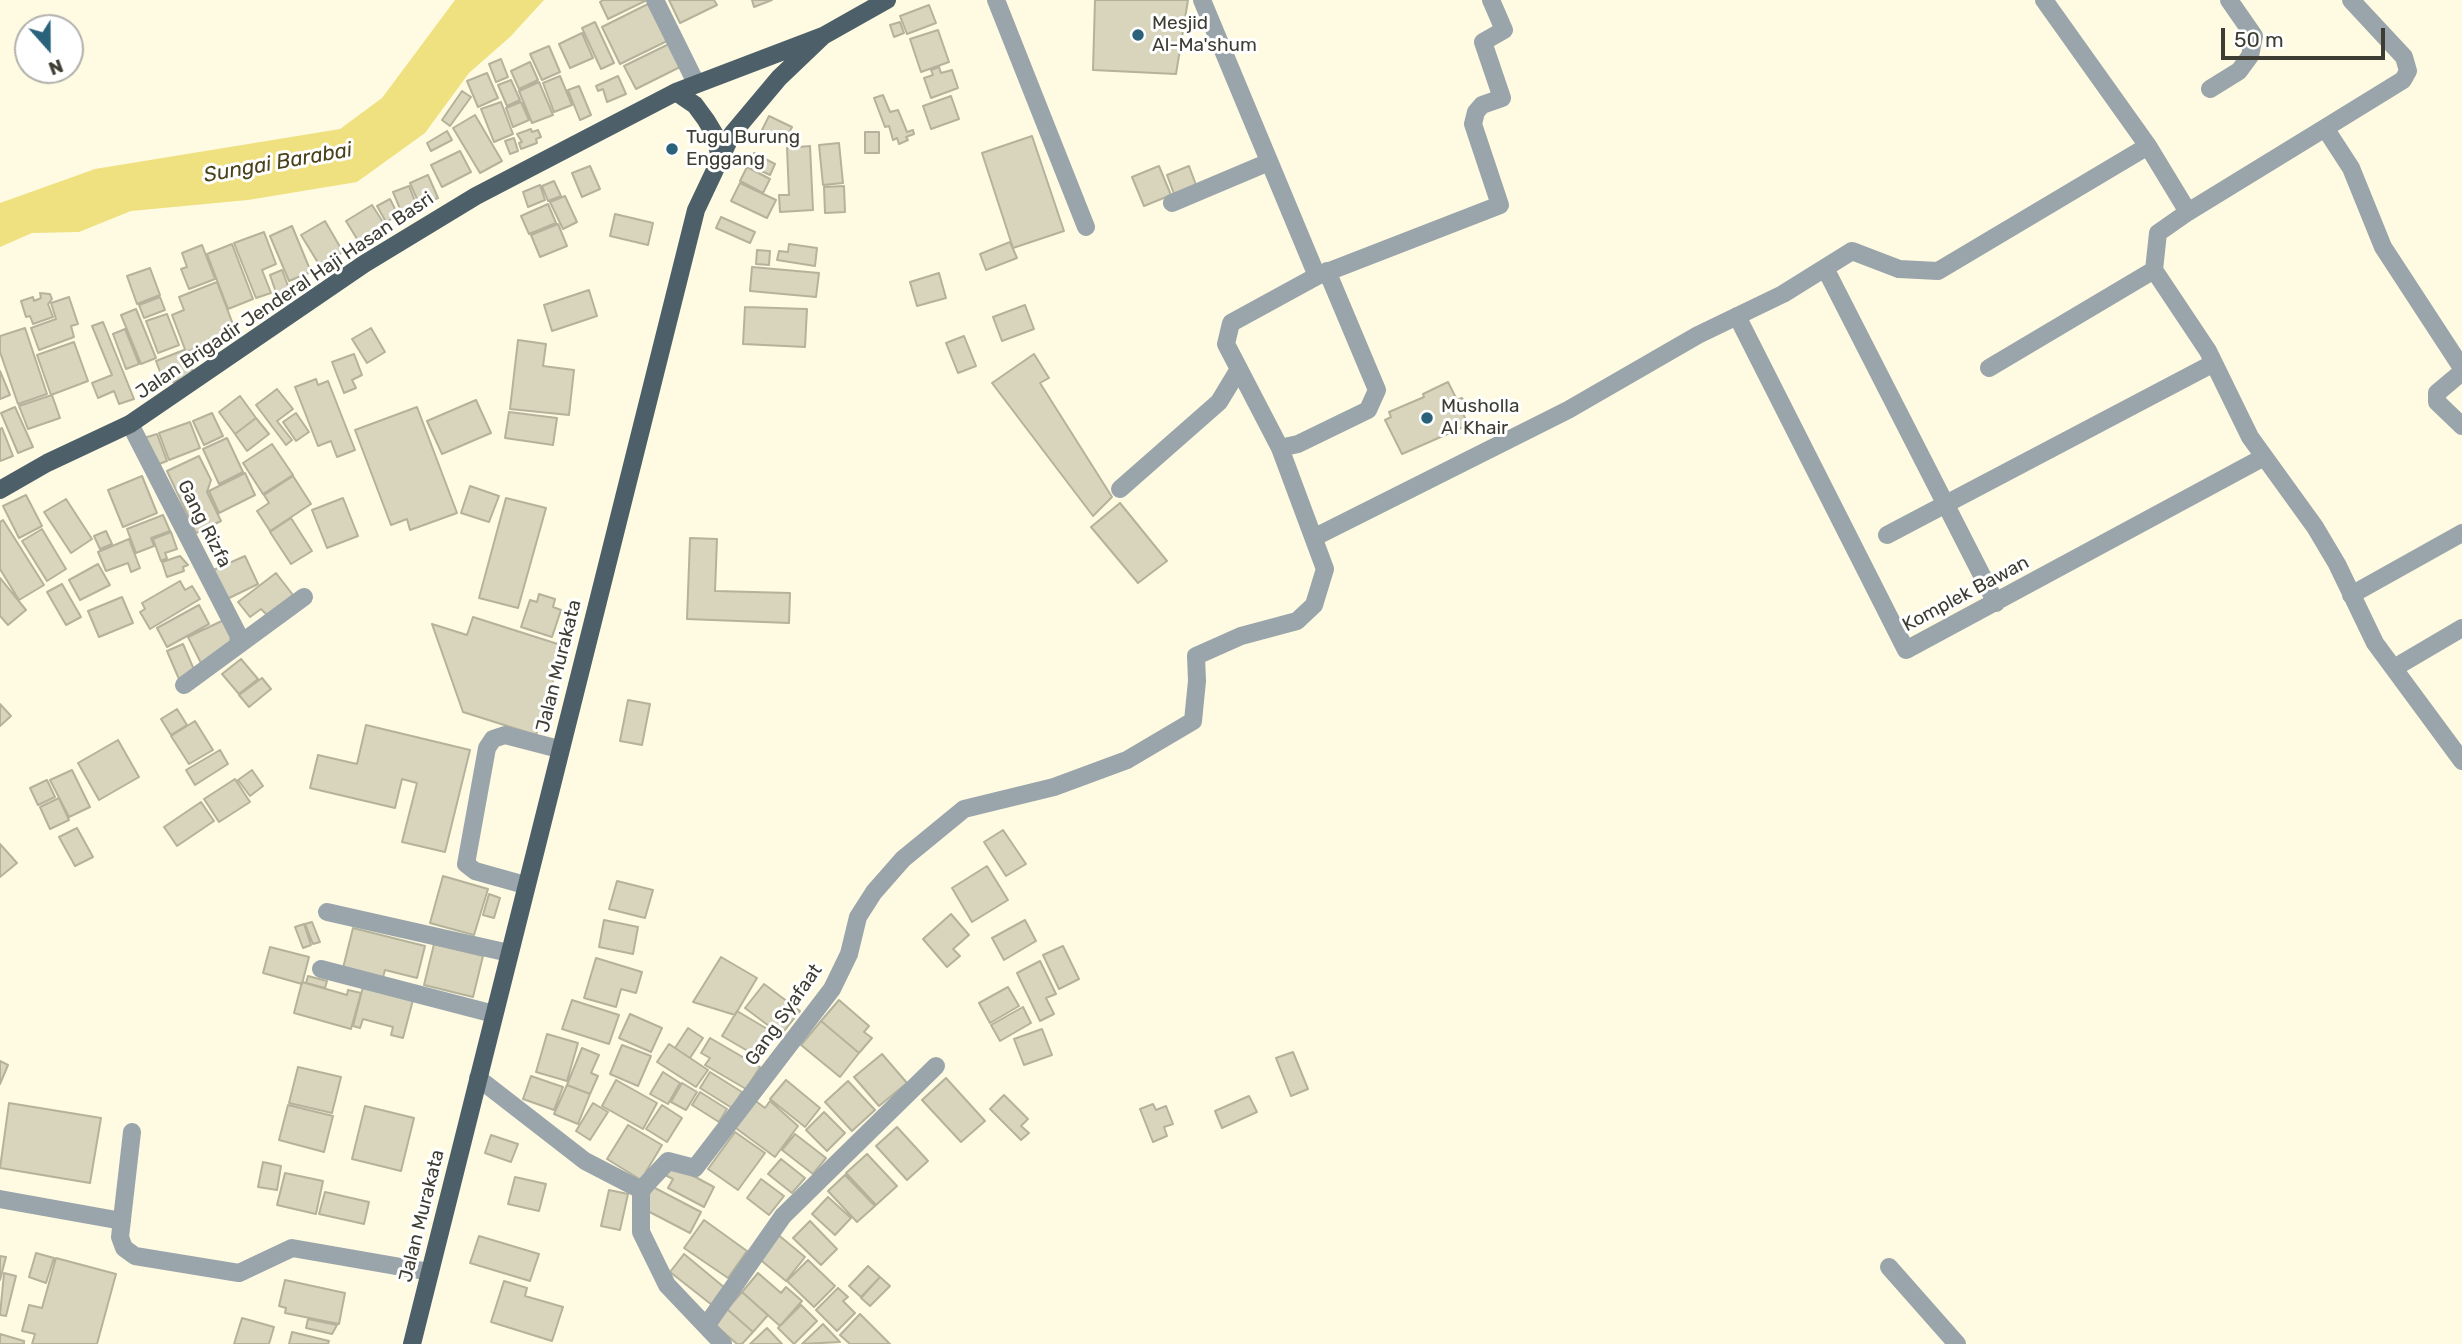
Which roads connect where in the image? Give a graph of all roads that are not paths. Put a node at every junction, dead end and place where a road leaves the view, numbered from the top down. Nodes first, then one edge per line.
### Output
1 (655, 0) edge
2 (887, 0) edge
3 (996, 0) edge
4 (1202, 0) edge
5 (1491, 0) edge
6 (2045, 0) edge
7 (2229, 0) edge
8 (2351, 0) edge
9 (823, 36) junction
10 (696, 83) junction
11 (2210, 89) dead end
12 (676, 92) junction
13 (2325, 128) junction
14 (2148, 146) junction
15 (719, 154) junction
16 (1269, 162) junction
17 (1172, 203) dead end
18 (2188, 212) junction
19 (1086, 227) dead end
20 (1825, 268) junction
21 (2154, 270) junction
22 (1322, 274) junction
23 (1737, 316) junction
24 (2213, 364) junction
25 (1989, 368) dead end
26 (2462, 368) edge
27 (1239, 369) junction
28 (130, 424) junction
29 (2462, 426) edge
30 (1280, 449) junction
31 (2264, 457) junction
32 (1120, 489) dead end
33 (0, 490) edge
34 (1944, 505) junction
35 (2462, 533) edge
36 (1887, 535) dead end
37 (1315, 537) junction
38 (2351, 595) junction
39 (304, 597) dead end
40 (1996, 603) junction
41 (2462, 628) edge
42 (242, 642) junction
43 (2394, 668) junction
44 (184, 685) dead end
45 (559, 748) junction
46 (2462, 761) edge
47 (526, 885) junction
48 (327, 912) dead end
49 (509, 953) junction
50 (321, 968) dead end
51 (494, 1014) junction
52 (936, 1066) dead end
53 (478, 1078) junction
54 (132, 1132) dead end
55 (641, 1190) junction
56 (0, 1199) edge
57 (122, 1221) junction
58 (1889, 1267) dead end
59 (430, 1272) junction
60 (706, 1326) junction
61 (412, 1344) edge
62 (723, 1344) edge
63 (1957, 1344) edge

1 - 10 street
2 - 9 main road
3 - 19 street
4 - 16 street
5 - 22 street
6 - 14 street
7 - 11 street
8 - 13 street
9 - 10 main road, Jalan Brigadir Jenderal Haji Hasan Basri
9 - 15 main road, Jalan Murakata
10 - 12 main road, Jalan Brigadir Jenderal Haji Hasan Basri
12 - 15 main road
12 - 28 main road, Jalan Brigadir Jenderal Haji Hasan Basri
13 - 18 street
13 - 26 street
14 - 18 street
14 - 20 street
15 - 45 main road, Jalan Murakata
16 - 17 street
16 - 22 street
18 - 21 street
20 - 23 street
20 - 34 street
21 - 24 street
21 - 25 street
22 - 27 street
22 - 30 street
23 - 37 street
23 - 40 street, Komplek Bawan
24 - 31 street
24 - 34 street
26 - 29 street
27 - 30 street
27 - 32 street
28 - 33 main road, Jalan Brigadir Jenderal Haji Hasan Basri
28 - 42 street, Gang Rizfa
30 - 37 street
31 - 38 street
31 - 40 street, Komplek Bawan
34 - 36 street
34 - 40 street
35 - 38 street
37 - 55 street, Gang Syafaat
38 - 43 street
39 - 42 street
41 - 43 street
42 - 44 street
43 - 46 street
45 - 47 main road, Jalan Murakata
45 - 47 street
47 - 49 main road, Jalan Murakata
48 - 49 street
49 - 51 main road, Jalan Murakata
50 - 51 street
51 - 53 main road, Jalan Murakata
52 - 60 street
53 - 55 street
53 - 59 main road, Jalan Murakata
54 - 57 street
55 - 60 street
56 - 57 street
57 - 59 street
58 - 63 street
59 - 61 main road, Jalan Murakata
60 - 62 street

